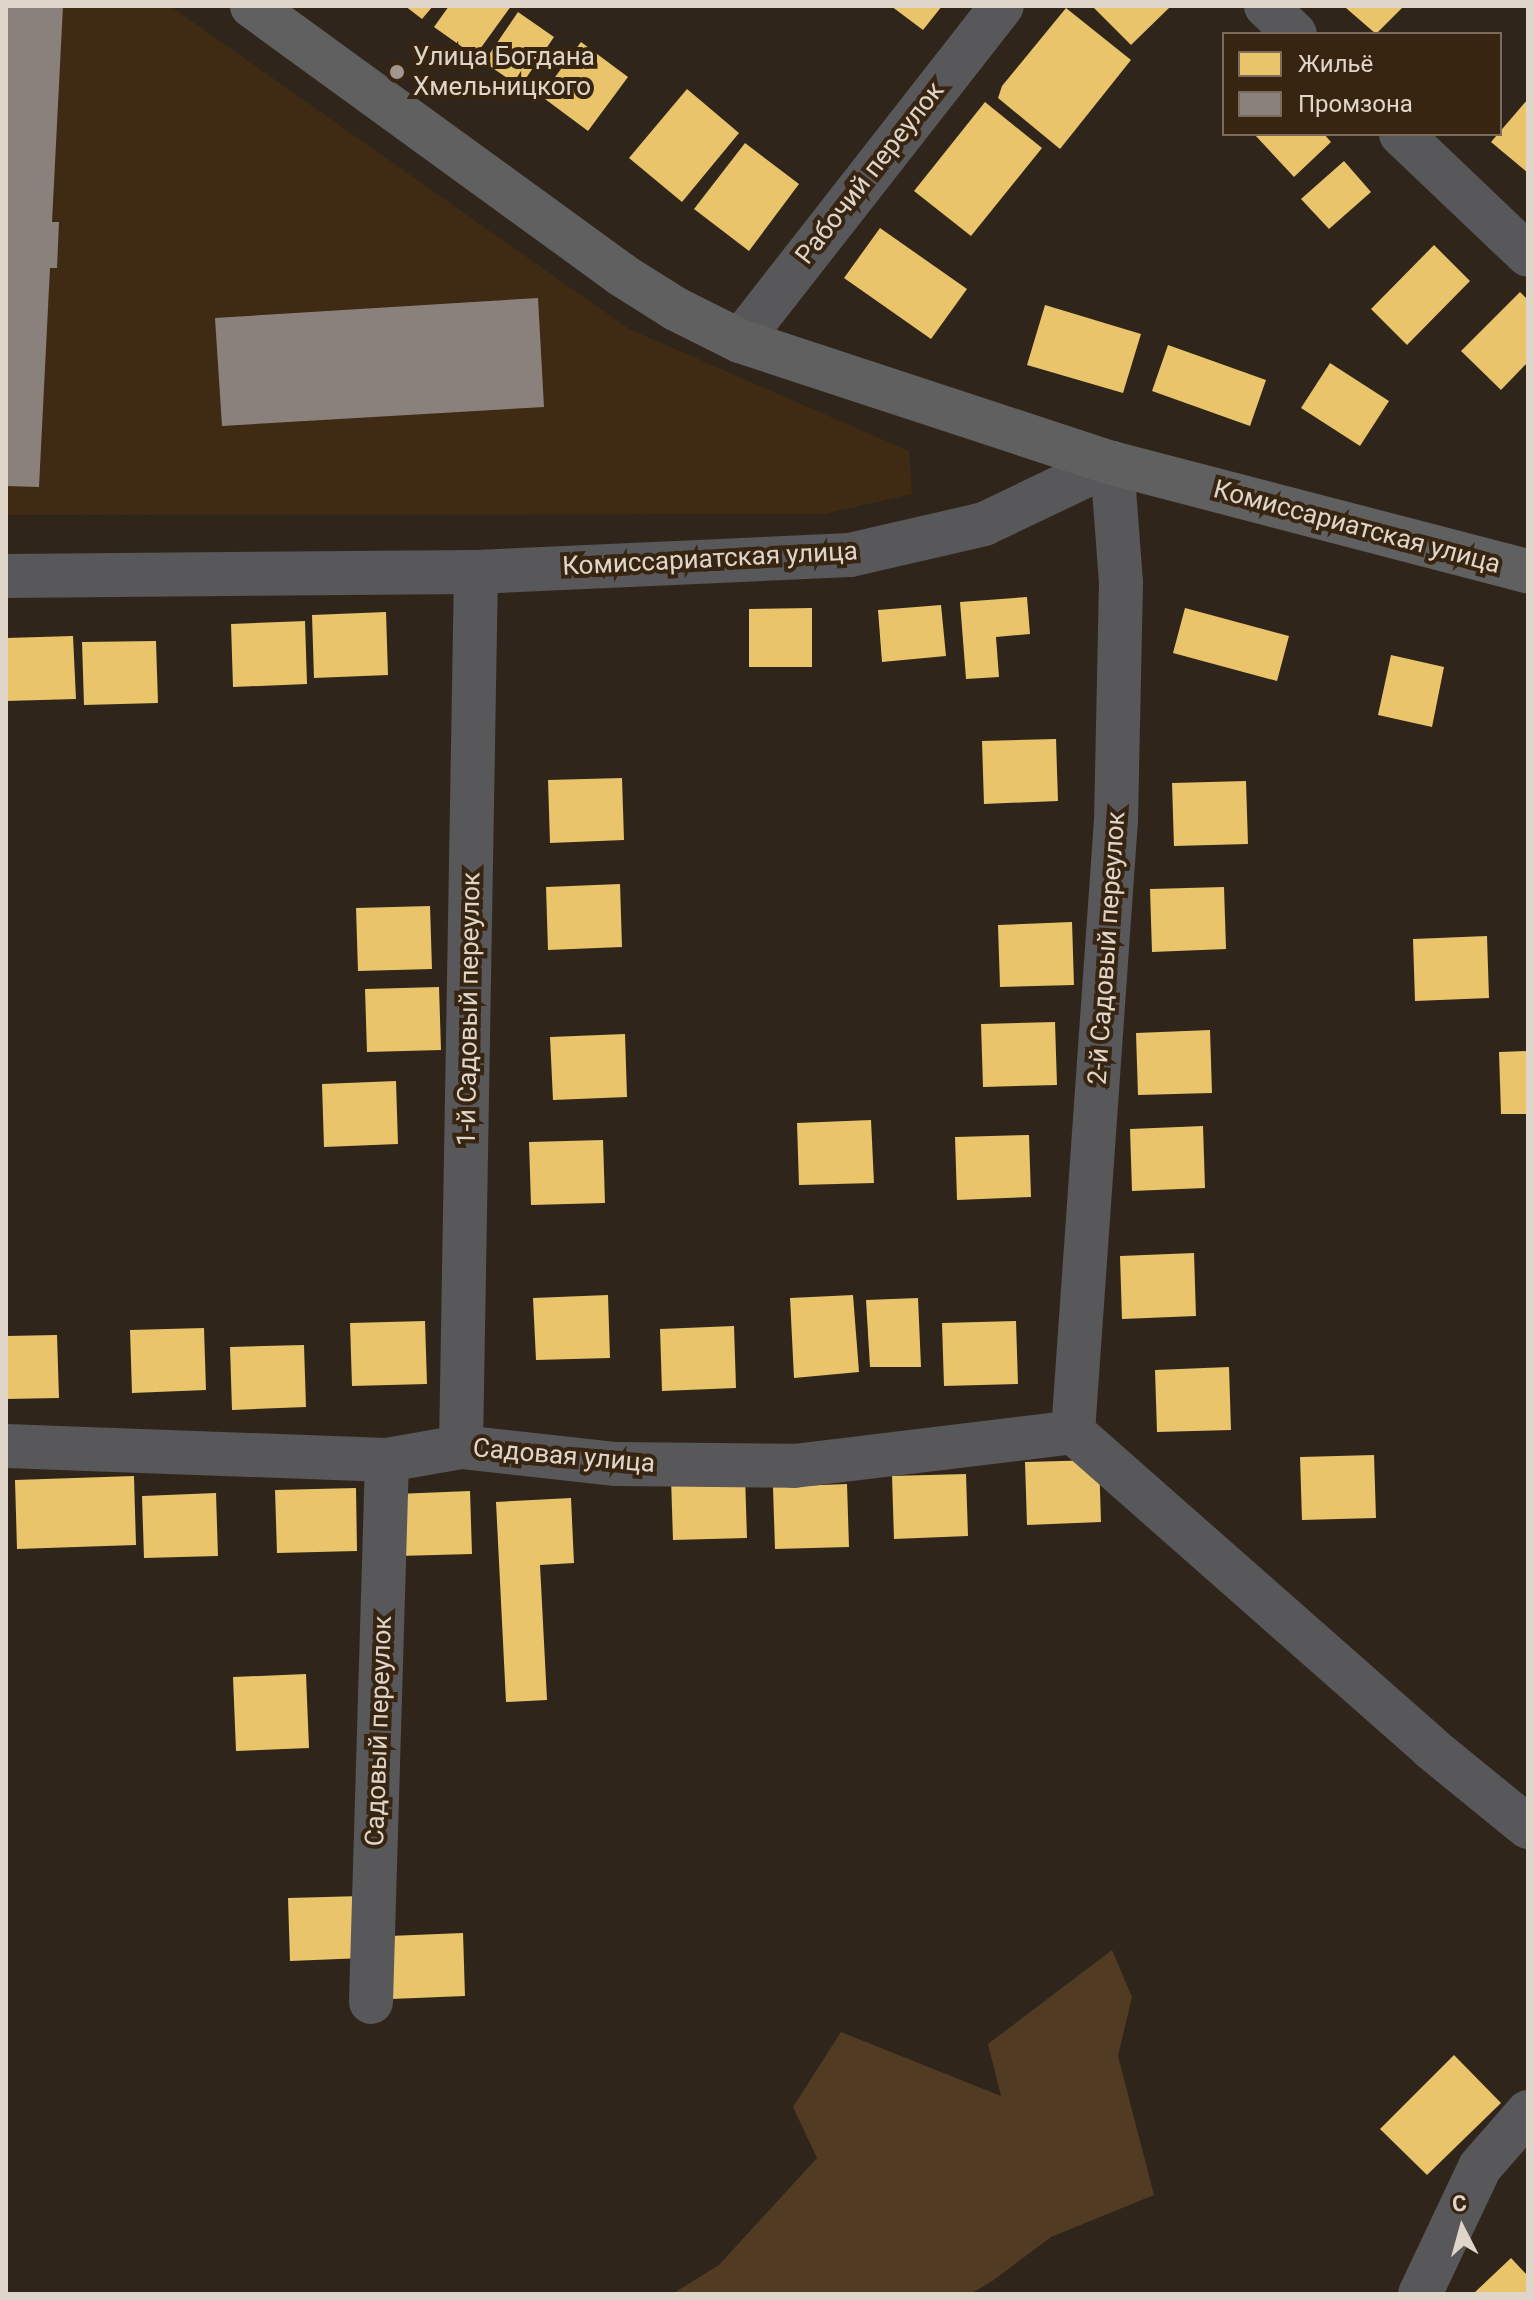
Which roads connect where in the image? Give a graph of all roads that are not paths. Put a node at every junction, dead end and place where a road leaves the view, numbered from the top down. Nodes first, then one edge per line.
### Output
1 (252, 6) edge
2 (1002, 6) edge
3 (1266, 6) edge
4 (1293, 32) edge
5 (1403, 136) edge
6 (1528, 255) edge
7 (740, 341) junction
8 (1112, 463) junction
9 (1528, 571) edge
10 (476, 572) junction
11 (6, 576) edge
12 (1073, 1432) junction
13 (6, 1446) edge
14 (461, 1447) junction
15 (387, 1460) junction
16 (1528, 1827) edge
17 (371, 2002) dead end
18 (1528, 2112) edge
19 (1420, 2294) edge

1 - 7 main road
2 - 7 street, Рабочий переулок
3 - 4 street
5 - 6 street
7 - 8 main road
8 - 9 main road, Комиссариатская улица
8 - 10 street, Комиссариатская улица
8 - 12 street, 2-й Садовый переулок
10 - 11 street, Комиссариатская улица
10 - 14 street, 1-й Садовый переулок
12 - 14 street, Садовая улица
12 - 16 street
13 - 15 street, Садовая улица
14 - 15 street, Садовая улица
15 - 17 street, Садовый переулок
18 - 19 street

